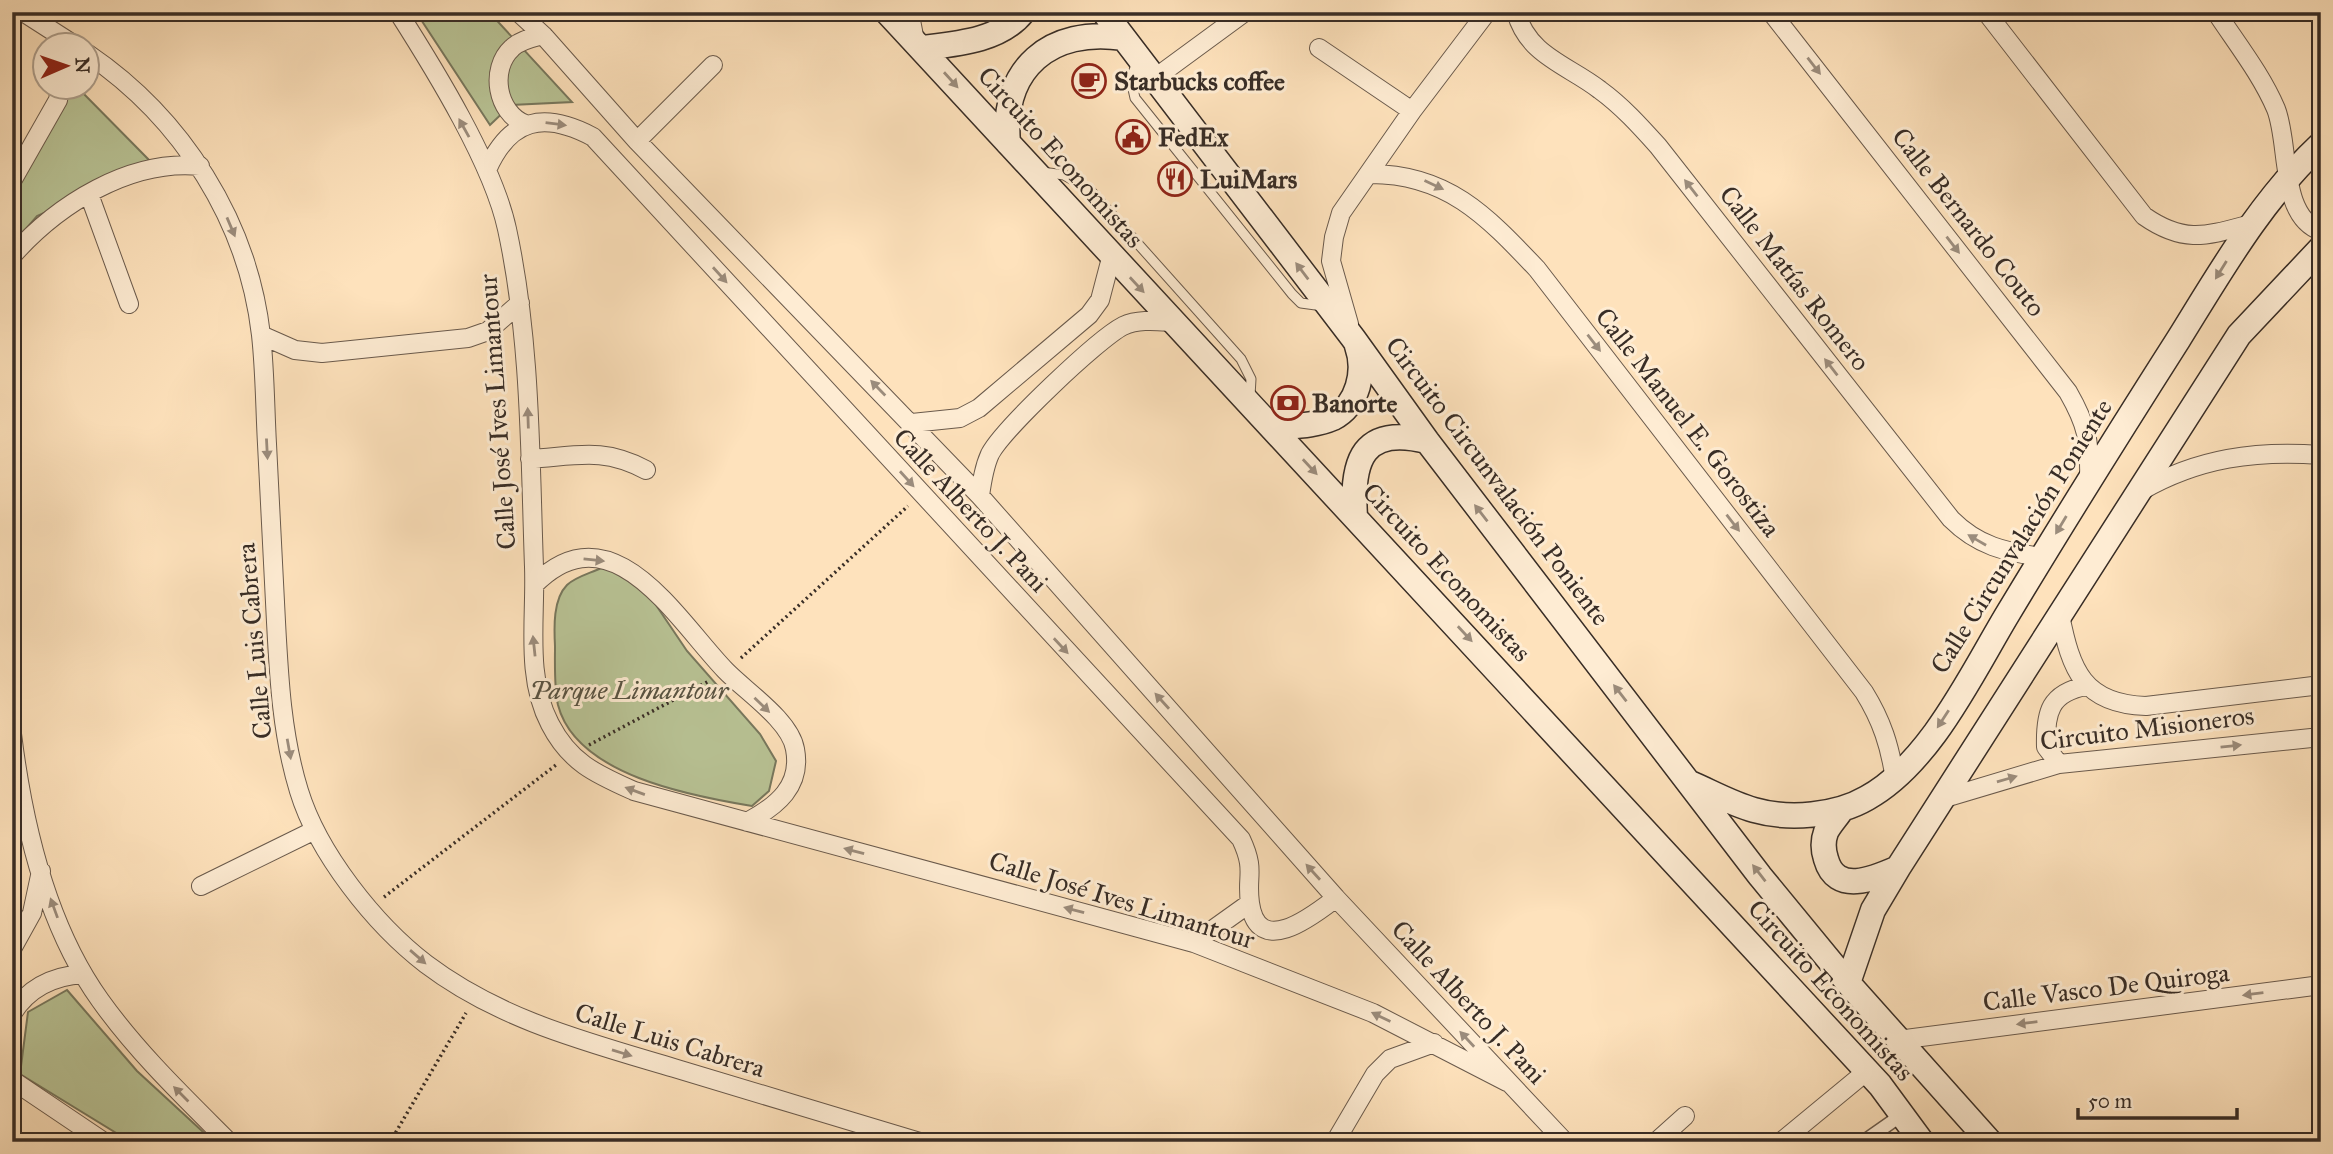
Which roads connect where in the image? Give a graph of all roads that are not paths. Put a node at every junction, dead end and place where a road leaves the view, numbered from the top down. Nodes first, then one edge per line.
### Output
1 (23, 12) edge
2 (398, 12) edge
3 (518, 12) edge
4 (887, 12) edge
5 (914, 12) edge
6 (1023, 12) edge
7 (1104, 12) edge
8 (1245, 12) edge
9 (1516, 12) edge
10 (1771, 12) edge
11 (1986, 12) edge
12 (2216, 12) edge
13 (1478, 15) edge
14 (49, 32) edge
15 (543, 35) junction
16 (922, 48) junction
17 (1131, 48) junction
18 (1319, 48) dead end
19 (102, 65) edge
20 (713, 65) dead end
21 (1155, 78) junction
22 (57, 102) edge
23 (1412, 111) junction
24 (525, 124) junction
25 (637, 141) junction
26 (1008, 143) junction
27 (2321, 144) edge
28 (200, 166) junction
29 (487, 170) junction
30 (1034, 170) junction
31 (1368, 174) junction
32 (2288, 174) junction
33 (12, 181) edge
34 (89, 194) junction
35 (2251, 223) junction
36 (2321, 231) edge
37 (2321, 247) edge
38 (12, 256) edge
39 (1111, 258) junction
40 (520, 303) junction
41 (129, 304) dead end
42 (1329, 306) junction
43 (1172, 322) junction
44 (261, 335) junction
45 (1353, 338) junction
46 (1250, 402) junction
47 (912, 423) junction
48 (1273, 428) junction
49 (1427, 441) junction
50 (2321, 455) edge
51 (530, 459) junction
52 (646, 470) dead end
53 (2089, 480) junction
54 (2135, 495) junction
55 (980, 496) junction
56 (1356, 516) junction
57 (2042, 557) junction
58 (535, 584) junction
59 (2060, 615) junction
60 (2321, 685) edge
61 (2087, 686) junction
62 (12, 734) edge
63 (2321, 737) edge
64 (2059, 764) junction
65 (1895, 780) junction
66 (1689, 783) junction
67 (1942, 799) junction
68 (1842, 809) junction
69 (747, 822) junction
70 (315, 830) junction
71 (1898, 868) junction
72 (41, 871) junction
73 (201, 886) dead end
74 (1336, 898) junction
75 (1250, 903) junction
76 (1194, 943) junction
77 (12, 949) edge
78 (83, 974) junction
79 (1848, 983) junction
80 (2321, 985) edge
81 (12, 1014) edge
82 (1898, 1040) junction
83 (1434, 1043) junction
84 (1867, 1071) junction
85 (12, 1080) edge
86 (1507, 1082) junction
87 (1903, 1114) junction
88 (1685, 1116) dead end
89 (104, 1142) edge
90 (229, 1142) edge
91 (920, 1142) edge
92 (1335, 1142) edge
93 (1565, 1142) edge
94 (1656, 1142) edge
95 (1781, 1142) edge
96 (1863, 1142) edge
97 (1922, 1142) edge
98 (1990, 1142) edge

1 - 14 street
29 -> 2 street, Calle José Ives Limantour
3 - 15 street, Calle Alberto J. Pani
4 - 16 main road, Circuito Economistas
5 - 16 lane, Circuito Economistas
6 - 16 main road
7 - 17 main road, Circuito Circunvalación Poniente
8 - 21 street
57 -> 9 street, Calle Matías Romero
10 -> 53 street, Calle Bernardo Couto
11 - 35 street
12 - 32 street
13 - 23 street
15 - 24 street
15 - 25 street, Calle Alberto J. Pani
16 -> 26 main road, Circuito Economistas
17 - 21 main road, Circuito Circunvalación Poniente
17 - 26 main road
17 - 42 lane
18 - 23 street
19 - 28 street, Calle Luis Cabrera
20 - 25 street
42 -> 21 main road, Circuito Circunvalación Poniente
22 - 33 street
23 - 31 street
24 - 29 street
24 -> 75 street, Calle Alberto J. Pani
47 -> 25 street, Calle Alberto J. Pani
26 - 30 main road, Circuito Economistas
27 - 32 main road, Calle Circunvalación Poniente
28 - 34 street
28 -> 44 street, Calle Luis Cabrera
29 - 40 street, Calle José Ives Limantour
30 - 39 main road, Circuito Economistas
30 - 46 lane
31 - 45 street
31 -> 65 street, Calle Manuel E. Gorostiza
32 - 35 main road, Calle Circunvalación Poniente
32 - 36 street
34 - 38 street
34 - 41 street
35 -> 53 main road, Calle Circunvalación Poniente
37 - 54 main road
39 -> 43 main road, Circuito Economistas
39 - 47 street
40 - 44 street
51 -> 40 street, Calle José Ives Limantour
42 - 45 main road, Circuito Circunvalación Poniente
43 - 46 main road, Circuito Economistas
43 - 55 street
44 -> 70 street, Calle Luis Cabrera
45 - 48 main road
45 - 49 main road, Circuito Circunvalación Poniente
46 - 48 main road, Circuito Economistas
47 - 55 street, Calle Alberto J. Pani
48 -> 56 main road, Circuito Economistas
49 - 56 main road
66 -> 49 main road, Circuito Circunvalación Poniente
50 - 54 street
51 - 52 street
51 - 58 street, Calle José Ives Limantour
53 -> 57 main road, Calle Circunvalación Poniente
54 - 59 main road
74 -> 55 street, Calle Alberto J. Pani
56 -> 84 main road, Circuito Economistas
57 -> 65 main road, Calle Circunvalación Poniente
69 -> 58 street, Calle José Ives Limantour
58 -> 69 street, Calle José Ives Limantour
59 - 61 street
59 - 67 main road
60 - 61 street
61 - 64 street
62 - 72 street
64 -> 63 street, Circuito Misioneros
67 -> 64 street, Circuito Misioneros
65 - 68 main road, Calle Circunvalación Poniente
66 - 68 main road, Calle Circunvalación Poniente
79 -> 66 main road, Circuito Circunvalación Poniente
67 - 71 main road
68 - 71 main road
76 -> 69 street, Calle José Ives Limantour
70 - 73 street
70 -> 91 street, Calle Luis Cabrera
71 - 79 main road
72 - 77 street
78 -> 72 street
74 - 75 street
86 -> 74 street, Calle Alberto J. Pani
75 - 76 street
83 -> 76 street, Calle José Ives Limantour
78 - 81 street
90 -> 78 street
79 - 82 main road
80 -> 82 street, Calle Vasco De Quiroga
82 - 98 main road
83 - 86 street, Calle José Ives Limantour
83 - 92 street
84 - 87 main road, Circuito Economistas
84 - 95 street
85 - 89 street
86 - 93 street, Calle Alberto J. Pani
87 - 96 street
87 - 97 main road, Circuito Economistas
88 - 94 street

